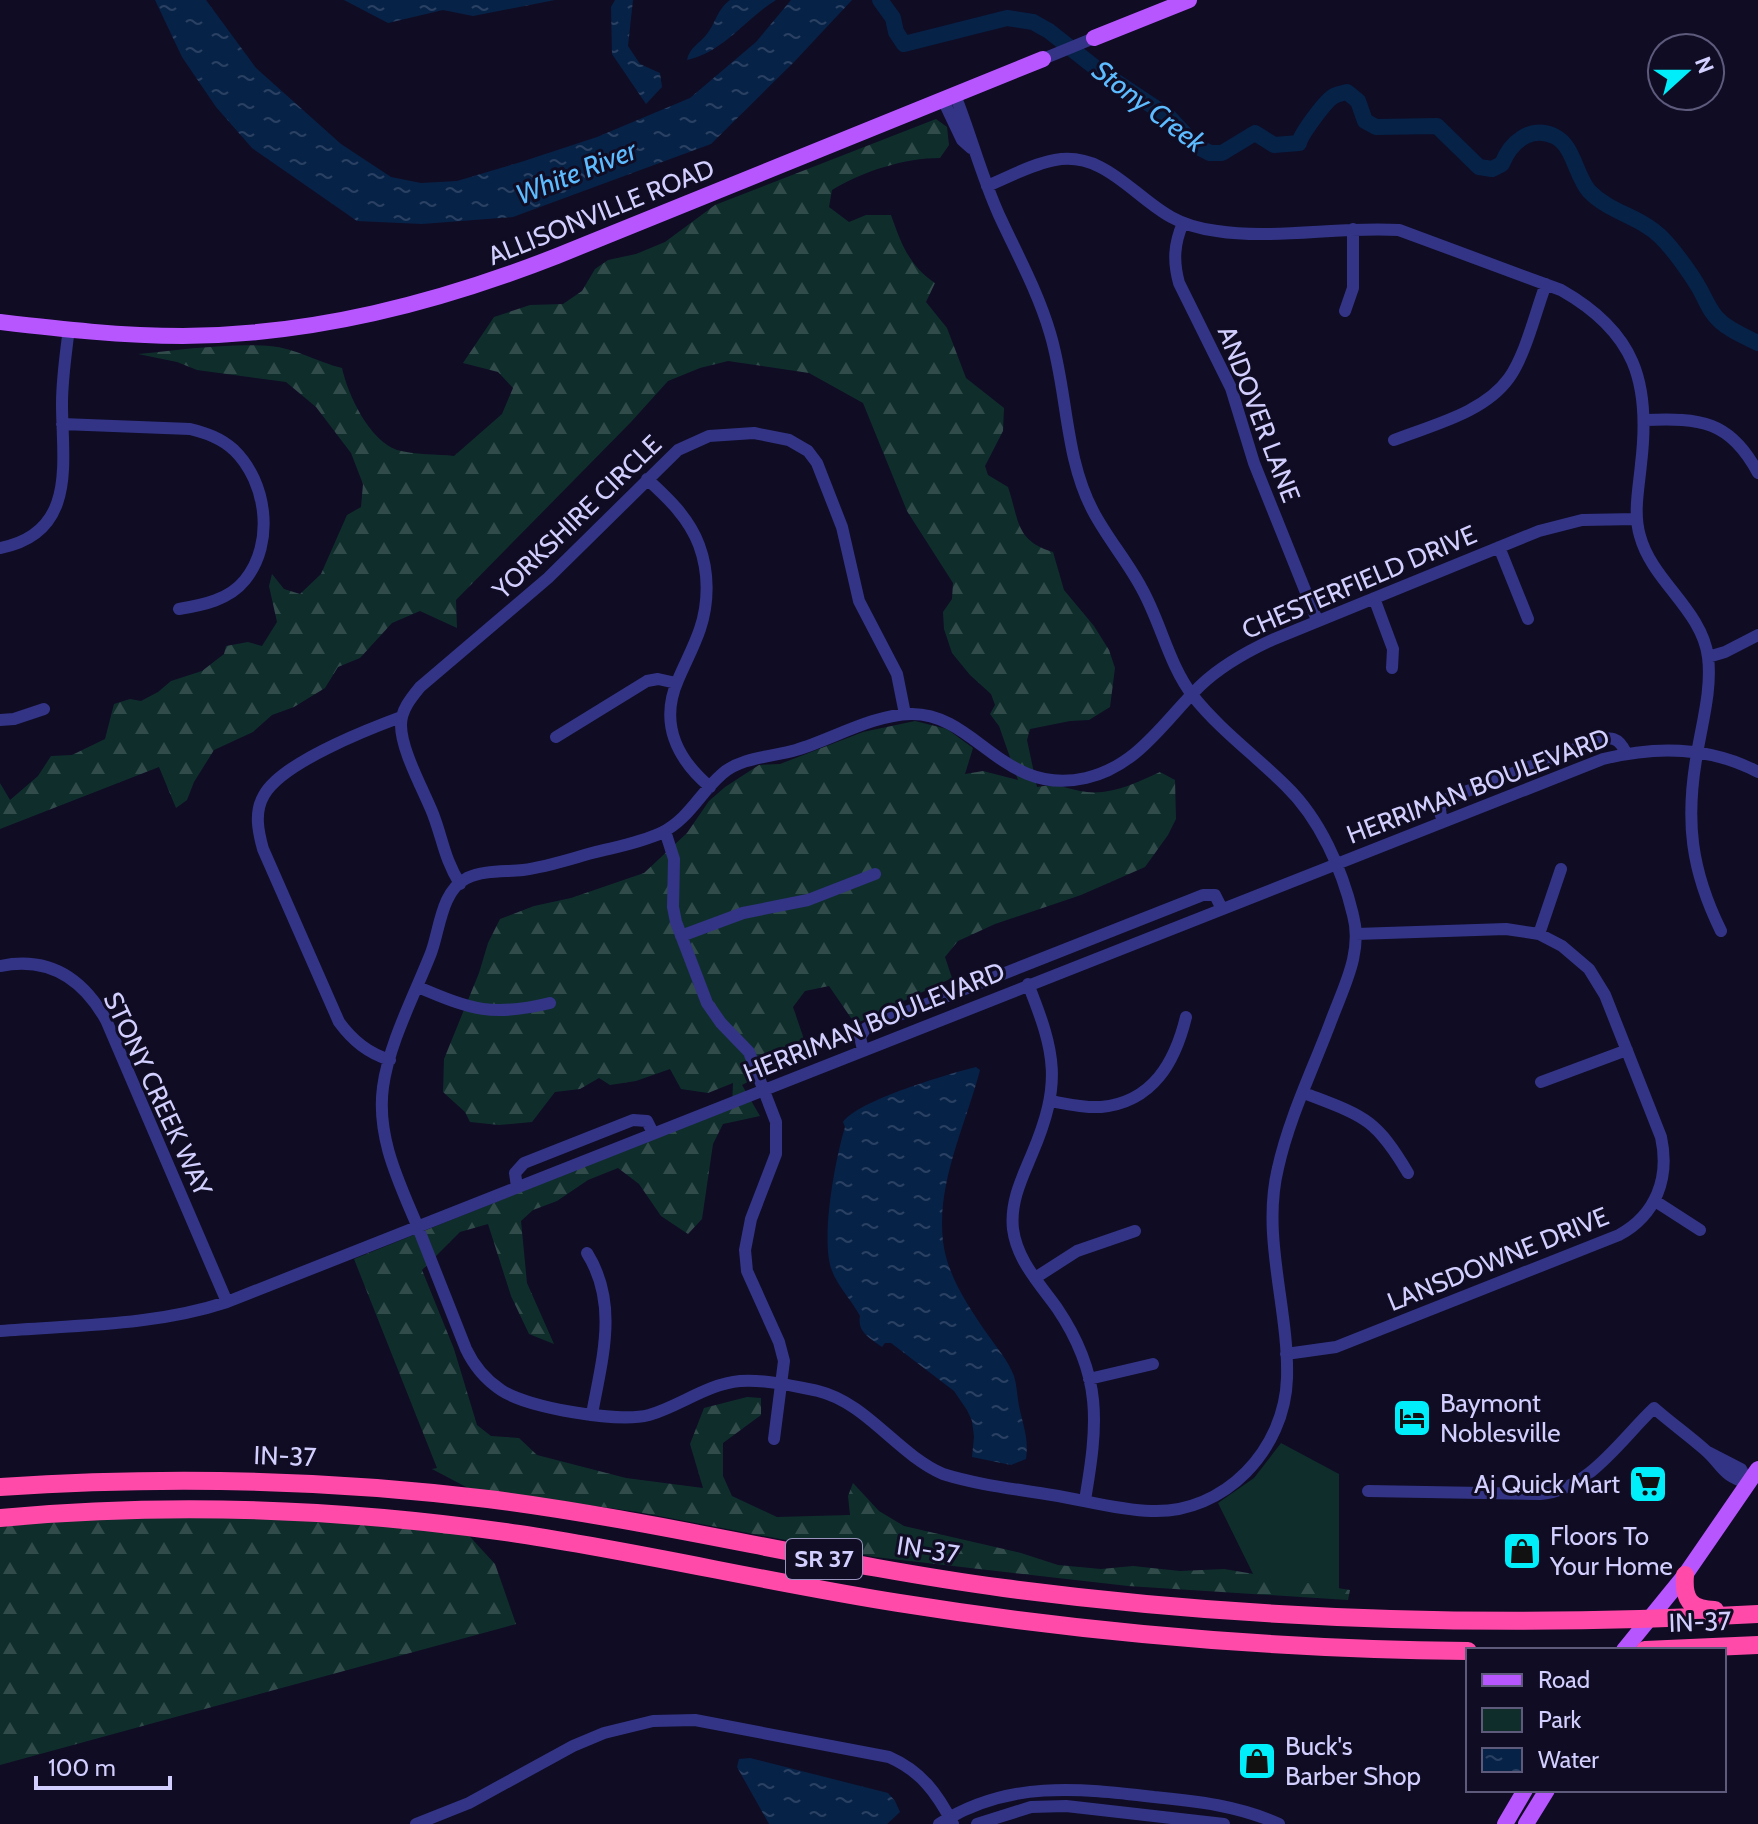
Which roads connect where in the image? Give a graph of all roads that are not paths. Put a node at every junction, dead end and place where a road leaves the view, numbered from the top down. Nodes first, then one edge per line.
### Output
1 (1189, 0) edge
2 (1094, 38) joint
3 (1043, 59) joint
4 (949, 97) junction
5 (987, 186) junction
6 (1183, 223) junction
7 (1353, 229) junction
8 (1546, 284) junction
9 (1345, 311) dead end
10 (0, 322) edge
11 (69, 328) junction
12 (1645, 420) junction
13 (62, 424) junction
14 (1394, 440) dead end
15 (1758, 473) edge
16 (647, 479) junction
17 (1637, 519) junction
18 (1499, 547) junction
19 (0, 548) edge
20 (1374, 598) junction
21 (179, 609) dead end
22 (1528, 619) dead end
23 (1317, 620) junction
24 (1758, 635) edge
25 (1708, 657) junction
26 (1392, 668) dead end
27 (676, 683) junction
28 (1192, 695) junction
29 (44, 709) dead end
30 (905, 714) junction
31 (401, 717) junction
32 (0, 720) edge
33 (556, 737) dead end
34 (1626, 753) junction
35 (1697, 753) junction
36 (1758, 772) edge
37 (710, 787) junction
38 (1443, 821) junction
39 (665, 831) junction
40 (1335, 864) junction
41 (1561, 869) dead end
42 (875, 874) dead end
43 (460, 884) junction
44 (1222, 909) junction
45 (1721, 931) dead end
46 (1356, 934) junction
47 (1539, 934) junction
48 (681, 936) junction
49 (0, 966) edge
50 (1028, 984) junction
51 (418, 987) junction
52 (550, 1003) dead end
53 (1186, 1017) dead end
54 (863, 1050) junction
55 (1627, 1050) junction
56 (390, 1060) junction
57 (1541, 1082) dead end
58 (765, 1089) junction
59 (1304, 1093) junction
60 (1051, 1101) junction
61 (653, 1133) junction
62 (1408, 1173) dead end
63 (517, 1187) junction
64 (1655, 1201) junction
65 (417, 1226) junction
66 (1700, 1230) dead end
67 (1135, 1231) dead end
68 (587, 1253) dead end
69 (1035, 1278) junction
70 (227, 1302) junction
71 (0, 1331) edge
72 (1286, 1354) junction
73 (1153, 1364) dead end
74 (1089, 1379) junction
75 (782, 1385) junction
76 (592, 1414) junction
77 (774, 1439) dead end
78 (1753, 1476) edge
79 (0, 1487) edge
80 (1368, 1491) dead end
81 (1085, 1500) junction
82 (0, 1518) edge
83 (1685, 1575) junction
84 (1758, 1607) edge
85 (1758, 1614) edge
86 (1651, 1620) junction
87 (1758, 1645) edge
88 (1346, 1648) junction
89 (1626, 1648) edge
90 (1690, 1648) edge
91 (1466, 1651) edge
92 (1466, 1659) edge
93 (1524, 1792) edge
94 (1546, 1792) edge
95 (947, 1822) edge
96 (416, 1824) edge
97 (977, 1824) edge
98 (1224, 1824) edge
99 (1279, 1824) edge
100 (1505, 1824) edge
101 (1526, 1824) edge

1 - 2 main road, ALLISONVILLE ROAD
2 - 3 street, ALLISONVILLE ROAD
3 - 4 main road, ALLISONVILLE ROAD
4 - 5 street
4 - 11 main road, ALLISONVILLE ROAD
5 - 6 street
5 - 28 street
6 - 7 street
6 - 23 street, ANDOVER LANE
7 - 8 street
7 - 9 street
8 - 12 street
8 - 14 street
10 - 11 main road, ALLISONVILLE ROAD
11 - 13 street
12 - 15 street
12 - 17 street
13 - 19 street
13 - 21 street
16 - 27 street
16 - 30 street, YORKSHIRE CIRCLE
16 - 31 street, YORKSHIRE CIRCLE
17 - 18 street, CHESTERFIELD DRIVE
17 - 25 street
18 - 20 street, CHESTERFIELD DRIVE
18 - 22 street
20 - 23 street, CHESTERFIELD DRIVE
20 - 26 street
23 - 28 street, CHESTERFIELD DRIVE
24 - 25 street
25 - 35 street
27 - 33 street
27 - 37 street
28 - 30 street, CHESTERFIELD DRIVE
28 - 40 street
29 - 32 street
30 - 37 street, CHESTERFIELD DRIVE
31 - 43 street
31 - 56 street
34 - 35 street, HERRIMAN BOULEVARD
34 - 38 street, HERRIMAN BOULEVARD
34 - 38 street
35 - 36 street, HERRIMAN BOULEVARD
35 - 45 street
37 - 39 street, CHESTERFIELD DRIVE
38 - 40 street, HERRIMAN BOULEVARD
39 - 43 street, CHESTERFIELD DRIVE
39 - 48 street
40 - 44 street, HERRIMAN BOULEVARD
40 - 46 street
41 - 47 street
42 - 48 street
43 - 51 street
44 - 50 street, HERRIMAN BOULEVARD
44 - 54 street
46 - 47 street
46 - 59 street
47 - 55 street
48 - 58 street
49 - 70 street, STONY CREEK WAY
50 - 54 street, HERRIMAN BOULEVARD
50 - 60 street
51 - 52 street
51 - 56 street
53 - 60 street
54 - 58 street, HERRIMAN BOULEVARD
55 - 57 street
55 - 64 street
56 - 65 street
58 - 61 street, HERRIMAN BOULEVARD
58 - 75 street
59 - 62 street
59 - 72 street
60 - 69 street
61 - 63 street, HERRIMAN BOULEVARD
61 - 63 street
63 - 65 street, HERRIMAN BOULEVARD
64 - 66 street
64 - 72 street, LANSDOWNE DRIVE
65 - 70 street, HERRIMAN BOULEVARD
65 - 76 street
67 - 69 street
68 - 76 street
69 - 74 street
70 - 71 street, HERRIMAN BOULEVARD
72 - 81 street
73 - 74 street
74 - 81 street
75 - 76 street
75 - 77 street
75 - 81 street
78 - 80 street
78 - 83 main road
79 - 86 highway, IN-37 / SR 37
82 - 88 highway, SR 37
83 - 84 highway
83 - 86 main road
85 - 86 highway, IN-37 / SR 37
86 - 89 main road
87 - 90 highway, IN-37
88 - 91 highway, SR 37
88 - 92 highway
93 - 100 main road
94 - 101 main road
95 - 96 street
95 - 99 street
97 - 98 street

